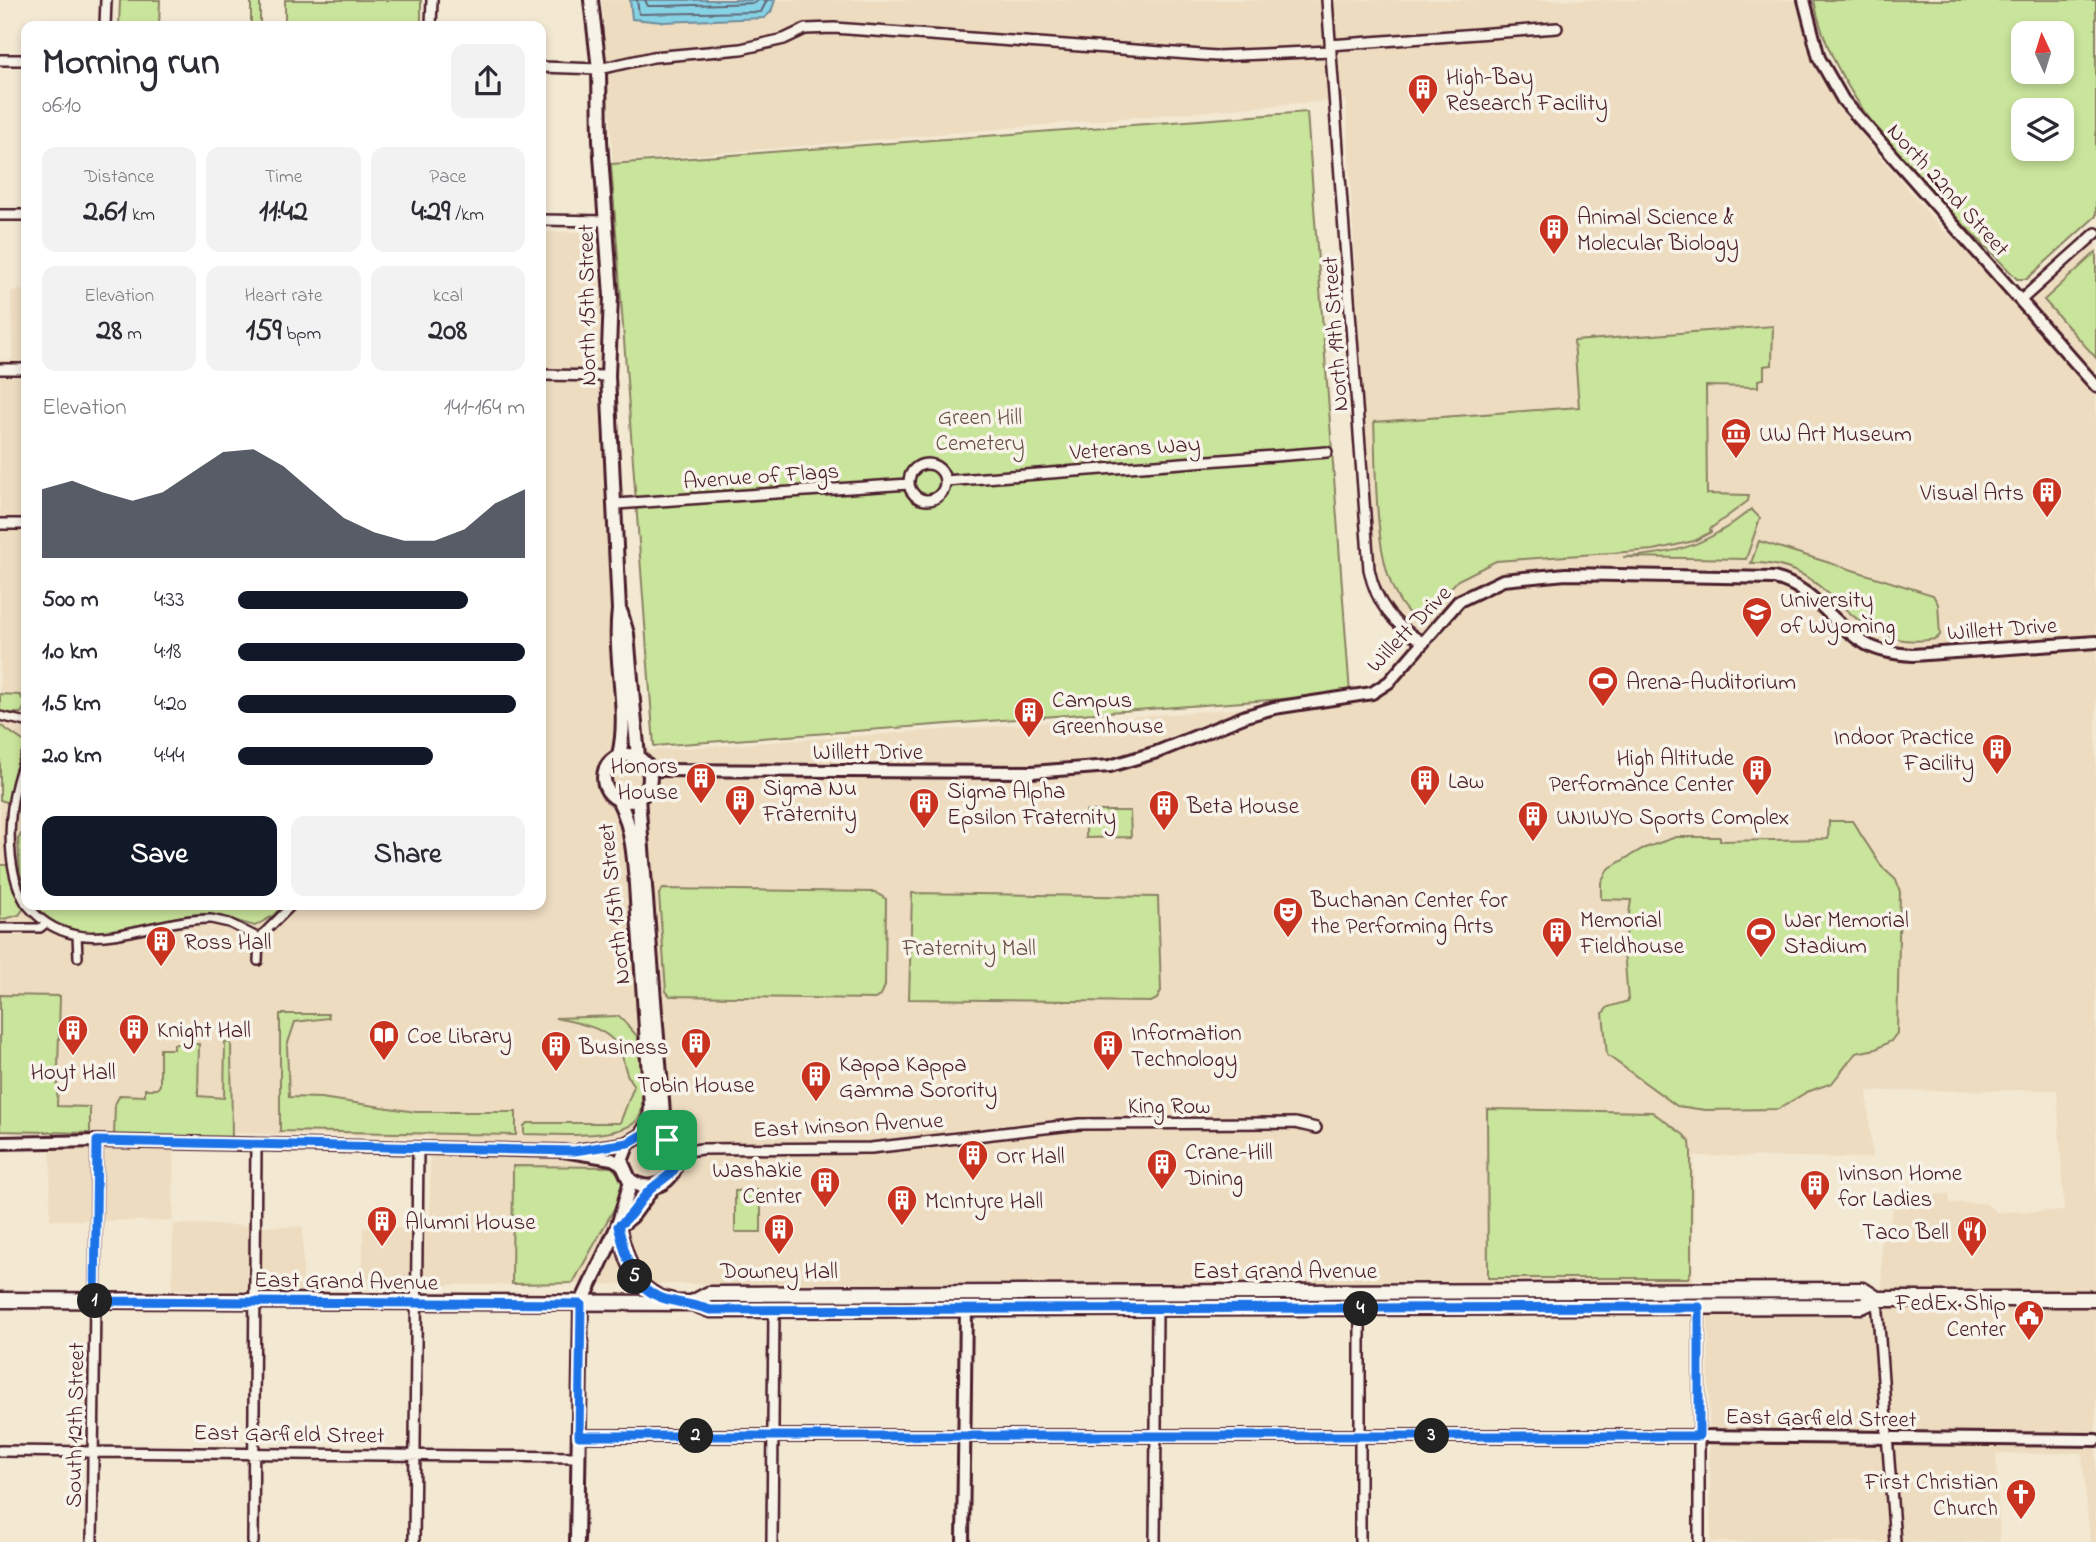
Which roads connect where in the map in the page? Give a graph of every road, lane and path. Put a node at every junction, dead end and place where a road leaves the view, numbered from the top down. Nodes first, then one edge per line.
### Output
1 (106, 0) edge
2 (432, 0) edge
3 (592, 0) edge
4 (1327, 0) edge
5 (1804, 0) edge
6 (106, 21) edge
7 (431, 21) edge
8 (1557, 28) dead end
9 (1331, 48) junction
10 (0, 60) edge
11 (21, 60) edge
12 (546, 67) edge
13 (599, 69) junction
14 (0, 215) edge
15 (21, 215) edge
16 (546, 220) edge
17 (606, 221) junction
18 (2096, 233) edge
19 (2021, 300) junction
20 (0, 369) edge
21 (21, 369) edge
22 (546, 375) edge
23 (608, 376) junction
24 (2096, 386) edge
25 (1327, 452) dead end
26 (945, 481) junction
27 (909, 484) junction
28 (615, 504) junction
29 (0, 524) edge
30 (21, 524) edge
31 (620, 610) junction
32 (2096, 642) edge
33 (1424, 643) junction
34 (0, 716) edge
35 (21, 721) edge
36 (619, 755) junction
37 (638, 757) junction
38 (21, 770) edge
39 (649, 771) junction
40 (638, 798) junction
41 (618, 800) junction
42 (21, 891) edge
43 (32, 910) edge
44 (287, 910) edge
45 (45, 924) junction
46 (0, 928) edge
47 (77, 935) junction
48 (259, 938) junction
49 (78, 957) dead end
50 (258, 961) dead end
51 (650, 1005) junction
52 (1316, 1128) dead end
53 (1023, 1133) joint
54 (642, 1134) junction
55 (667, 1140) junction
56 (97, 1141) junction
57 (0, 1143) edge
58 (628, 1143) junction
59 (257, 1145) junction
60 (418, 1148) junction
61 (574, 1151) junction
62 (675, 1153) junction
63 (621, 1164) junction
64 (631, 1181) junction
65 (653, 1187) junction
66 (618, 1226) junction
67 (2096, 1298) edge
68 (1877, 1299) junction
69 (0, 1300) edge
70 (95, 1301) junction
71 (256, 1302) junction
72 (692, 1303) junction
73 (416, 1304) junction
74 (581, 1304) junction
75 (1699, 1307) junction
76 (966, 1308) junction
77 (774, 1309) junction
78 (1157, 1309) junction
79 (1360, 1309) junction
80 (579, 1436) junction
81 (773, 1436) junction
82 (965, 1436) junction
83 (1156, 1436) junction
84 (1360, 1436) junction
85 (1699, 1436) junction
86 (1887, 1440) junction
87 (2096, 1440) edge
88 (0, 1451) edge
89 (93, 1452) junction
90 (254, 1453) junction
91 (415, 1455) junction
92 (578, 1457) junction
93 (92, 1542) edge
94 (253, 1542) edge
95 (414, 1542) edge
96 (577, 1542) edge
97 (772, 1542) edge
98 (964, 1542) edge
99 (1155, 1542) edge
100 (1360, 1542) edge
101 (1699, 1542) edge
102 (1895, 1542) edge

1 - 6 street
2 - 7 street
3 - 13 main road, North 15th Street
4 - 9 street, North 19th Street
5 - 19 street, North 22nd Street
8 - 9 street
9 - 13 street
9 - 33 street, North 19th Street
10 - 11 street
12 - 13 street
13 - 17 main road, North 15th Street
14 - 15 street
16 - 17 street
17 - 23 main road, North 15th Street
18 - 19 street
19 - 24 street, North 22nd Street
20 - 21 street
22 - 23 street
23 - 28 main road, North 15th Street
25 - 26 street, Veterans Way
26 - 27 street
26 - 27 street
27 - 28 street, Avenue of Flags
28 - 31 main road, North 15th Street
29 - 30 street
31 - 36 main road, North 15th Street
31 - 37 main road, North 15th Street
32 - 33 street, Willett Drive
33 - 39 street, Willett Drive
34 - 35 street
36 - 37 main road
36 - 41 main road, North 15th Street
37 - 39 main road
38 - 42 street
39 - 40 main road, North 15th Street
40 - 41 main road, North 15th Street
40 - 51 main road, North 15th Street
41 - 51 main road, North 15th Street
43 - 45 street
44 - 48 street
45 - 46 street
45 - 47 street
47 - 48 street
47 - 49 street
48 - 50 street
51 - 54 main road
51 - 55 main road
52 - 53 street, King Row
53 - 62 street, East Ivinson Avenue
54 - 55 main road
54 - 58 main road
55 - 62 main road
56 - 57 street
56 - 59 street
56 - 70 street, South 12th Street
58 - 61 street
58 - 63 main road
59 - 60 street
59 - 71 street
60 - 61 street
60 - 73 street
61 - 63 street
62 - 65 main road
63 - 64 main road
64 - 65 main road
64 - 66 main road
65 - 66 main road
66 - 72 main road
66 - 74 main road
67 - 68 main road, East Grand Avenue
68 - 72 main road, East Grand Avenue
68 - 75 main road, East Grand Avenue
68 - 86 street
69 - 70 main road, East Grand Avenue
70 - 71 main road, East Grand Avenue
70 - 89 street, South 12th Street
71 - 73 main road, East Grand Avenue
71 - 90 street
72 - 74 main road, East Grand Avenue
72 - 77 main road, East Grand Avenue
73 - 74 main road, East Grand Avenue
73 - 91 street
74 - 80 main road
75 - 79 main road, East Grand Avenue
75 - 85 street
76 - 77 main road, East Grand Avenue
76 - 78 main road, East Grand Avenue
76 - 82 street
77 - 81 street
78 - 79 main road, East Grand Avenue
78 - 83 street
79 - 84 street
80 - 81 street, East Garfield Street
80 - 92 main road
81 - 82 street, East Garfield Street
81 - 97 street
82 - 83 street, East Garfield Street
82 - 98 street
83 - 84 street, East Garfield Street
83 - 99 street
84 - 85 street, East Garfield Street
84 - 100 street
85 - 86 street, East Garfield Street
85 - 101 street
86 - 87 street, East Garfield Street
86 - 102 street
88 - 89 street, East Garfield Street
89 - 90 street, East Garfield Street
89 - 93 street, South 12th Street
90 - 91 street, East Garfield Street
90 - 94 street
91 - 92 street, East Garfield Street
91 - 95 street
92 - 96 main road

